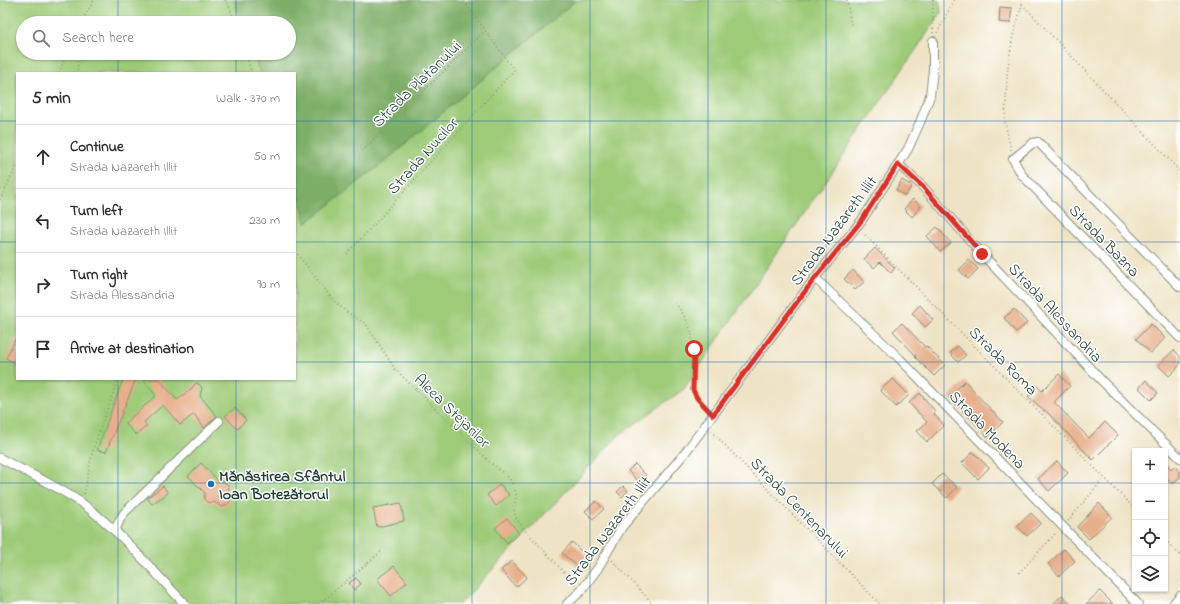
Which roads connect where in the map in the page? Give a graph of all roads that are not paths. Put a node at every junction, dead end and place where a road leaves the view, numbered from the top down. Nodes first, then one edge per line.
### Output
1 (933, 40) road end
2 (898, 164) junction
3 (815, 278) junction
4 (1180, 287) edge
5 (1180, 338) edge
6 (219, 421) dead end
7 (0, 458) edge
8 (1180, 458) edge
9 (115, 531) junction
10 (1180, 596) edge
11 (185, 604) edge
12 (567, 604) edge
13 (1138, 604) edge
14 (1173, 604) edge

1 - 2 street, Strada Nazareth Illit
2 - 3 street, Strada Nazareth Illit
2 - 8 street, Strada Alessandria
3 - 12 street, Strada Nazareth Illit
3 - 13 street, Strada Modena
4 - 5 street, Strada Bazna
6 - 9 street
7 - 9 street
9 - 11 street
10 - 14 street

